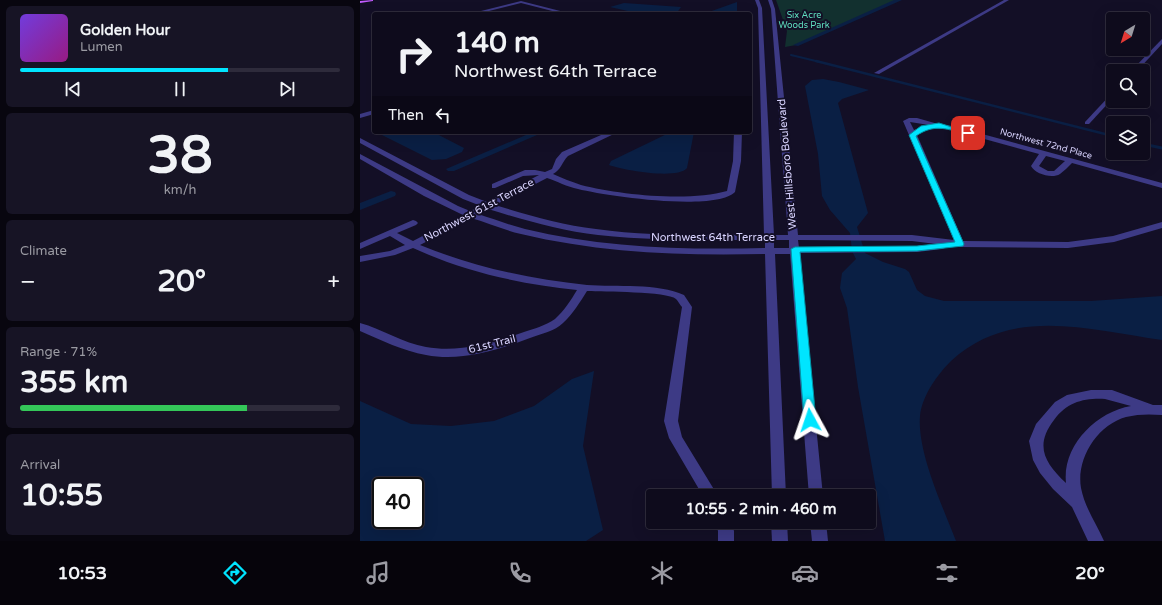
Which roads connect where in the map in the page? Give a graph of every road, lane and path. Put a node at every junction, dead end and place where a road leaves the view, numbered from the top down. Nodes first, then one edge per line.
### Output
1 (371, 0) edge
2 (757, 0) edge
3 (770, 0) edge
4 (1007, 0) edge
5 (360, 2) edge
6 (479, 12) edge
7 (562, 12) edge
8 (1162, 41) edge
9 (1141, 64) edge
10 (878, 72) dead end
11 (1106, 102) edge
12 (372, 113) edge
13 (360, 116) edge
14 (1087, 123) dead end
15 (939, 125) junction
16 (610, 134) edge
17 (738, 134) edge
18 (912, 135) junction
19 (360, 140) edge
20 (1044, 153) junction
21 (360, 156) edge
22 (1070, 161) junction
23 (545, 176) junction
24 (495, 186) dead end
25 (1162, 186) edge
26 (486, 205) junction
27 (469, 214) junction
28 (413, 222) dead end
29 (1162, 225) edge
30 (390, 233) junction
31 (912, 238) junction
32 (870, 243) junction
33 (770, 244) junction
34 (795, 244) junction
35 (960, 244) junction
36 (413, 245) junction
37 (360, 246) edge
38 (917, 249) junction
39 (360, 260) edge
40 (583, 288) junction
41 (360, 328) edge
42 (1158, 410) edge
43 (706, 489) edge
44 (779, 489) edge
45 (815, 489) edge
46 (1079, 504) junction
47 (725, 529) edge
48 (780, 529) edge
49 (819, 529) edge
50 (726, 541) edge
51 (780, 541) edge
52 (820, 541) edge
53 (1096, 541) edge

1 - 5 main road
2 - 33 street, West Hillsboro Boulevard
3 - 34 street, West Hillsboro Boulevard
4 - 10 street
6 - 7 street
8 - 9 street
11 - 14 street
12 - 13 street
15 - 18 street, Northwest 72nd Place
15 - 18 street
15 - 20 street, Northwest 72nd Place
16 - 23 street, Northwest 61st Terrace
17 - 23 street
18 - 35 street
19 - 26 street, Northwest 64th Terrace
20 - 22 street, Northwest 72nd Place
20 - 22 street
21 - 27 street, Northwest 64th Terrace
22 - 25 street, Northwest 72nd Place
23 - 24 street, Northwest 61st Terrace
23 - 26 street, Northwest 61st Terrace
26 - 27 street, Northwest 61st Terrace
26 - 33 street, Northwest 64th Terrace
27 - 33 street, Northwest 64th Terrace
27 - 36 street, Northwest 61st Terrace
28 - 30 street
29 - 35 street, Northwest 64th Terrace
30 - 36 street, Northwest 61st Terrace
30 - 37 street
31 - 32 street, Northwest 64th Terrace
31 - 35 street, Northwest 64th Terrace
31 - 38 street
32 - 34 street, Northwest 64th Terrace
32 - 38 street, Northwest 64th Terrace
33 - 34 street, Northwest 64th Terrace
33 - 44 street, West Hillsboro Boulevard
34 - 45 street, West Hillsboro Boulevard
35 - 38 street, Northwest 64th Terrace
36 - 39 street, Northwest 61st Terrace
36 - 40 street, Northwest 61st Terrace
40 - 41 street, 61st Trail
40 - 43 street, Northwest 61st Terrace
42 - 46 street
42 - 46 street
46 - 53 street
47 - 50 street
48 - 51 street
49 - 52 street

